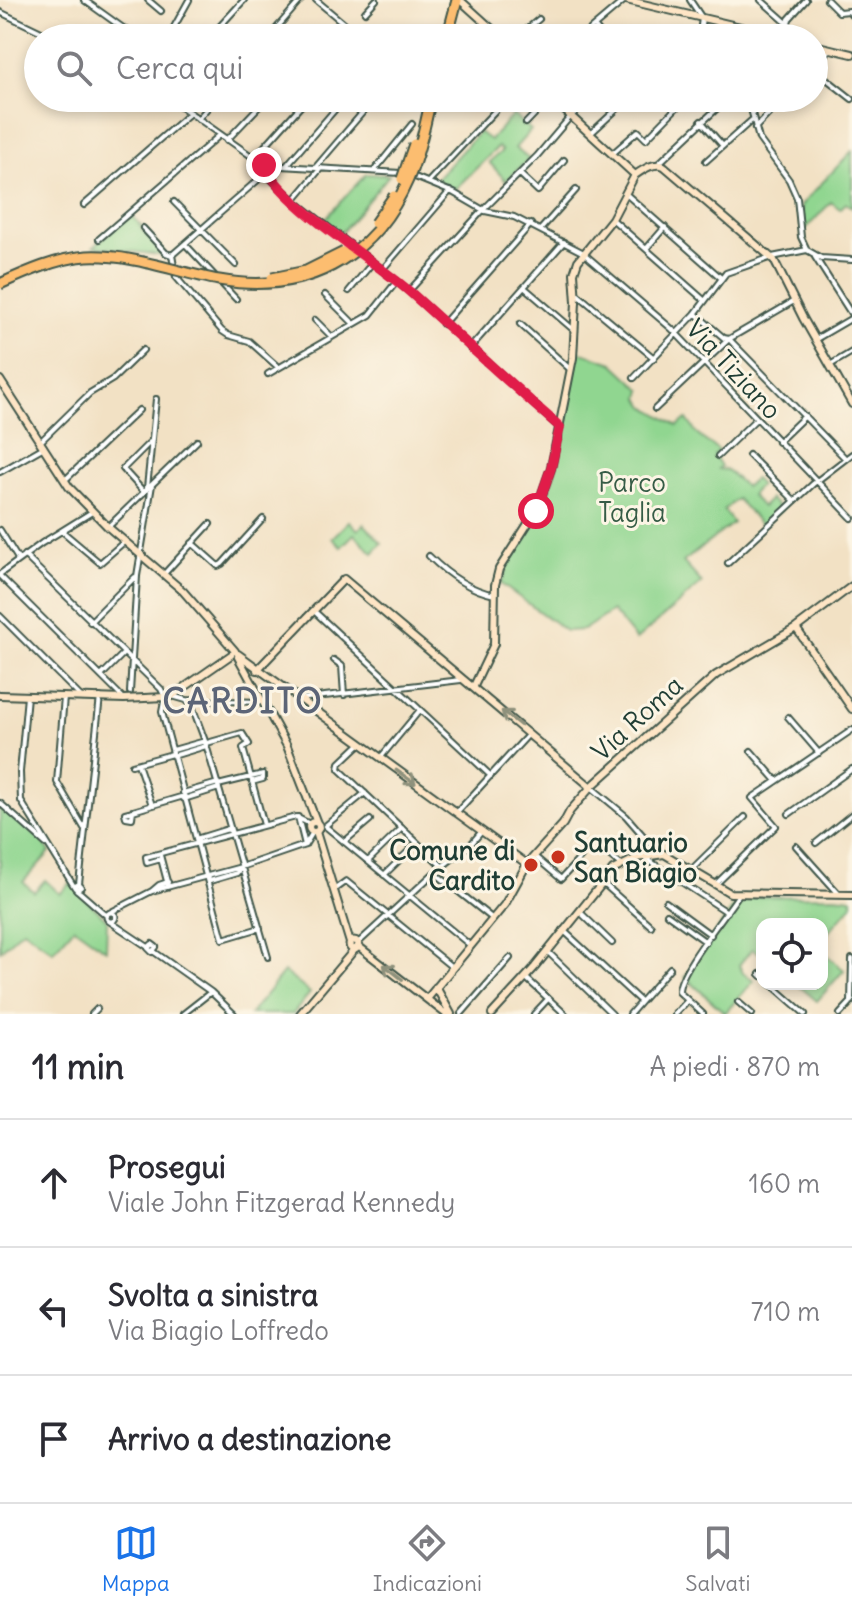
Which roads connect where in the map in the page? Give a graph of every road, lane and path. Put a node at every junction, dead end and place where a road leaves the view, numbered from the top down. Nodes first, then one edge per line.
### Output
1 (84, 0) edge
2 (148, 0) edge
3 (189, 0) edge
4 (301, 0) edge
5 (316, 0) edge
6 (376, 0) edge
7 (456, 0) edge
8 (626, 0) edge
9 (690, 0) edge
10 (761, 0) edge
11 (806, 0) edge
12 (827, 0) edge
13 (240, 2) edge
14 (161, 11) dead end
15 (365, 12) dead end
16 (0, 14) edge
17 (851, 14) edge
18 (702, 18) junction
19 (539, 19) dead end
20 (787, 23) joint
21 (24, 24) edge
22 (117, 24) edge
23 (176, 24) edge
24 (221, 24) edge
25 (280, 24) edge
26 (344, 24) edge
27 (448, 24) edge
28 (485, 24) edge
29 (533, 24) edge
30 (596, 24) edge
31 (701, 24) edge
32 (727, 24) edge
33 (830, 49) joint
34 (828, 51) edge
35 (852, 54) edge
36 (828, 79) edge
37 (852, 99) edge
38 (204, 112) edge
39 (254, 112) edge
40 (295, 112) edge
41 (333, 112) edge
42 (364, 112) edge
43 (424, 112) edge
44 (426, 112) edge
45 (494, 112) edge
46 (537, 112) edge
47 (566, 112) edge
48 (576, 112) edge
49 (614, 112) edge
50 (672, 112) edge
51 (712, 112) edge
52 (751, 112) edge
53 (771, 112) edge
54 (190, 113) joint
55 (571, 116) junction
56 (198, 119) junction
57 (752, 120) junction
58 (701, 121) junction
59 (526, 123) dead end
60 (412, 124) dead end
61 (755, 129) junction
62 (590, 134) junction
63 (220, 135) junction
64 (227, 140) junction
65 (723, 146) junction
66 (612, 154) junction
67 (254, 158) junction
68 (564, 160) dead end
69 (706, 161) dead end
70 (264, 165) junction
71 (661, 165) junction
72 (285, 167) junction
73 (318, 168) junction
74 (374, 171) junction
75 (267, 172) junction
76 (520, 174) junction
77 (635, 175) junction
78 (429, 181) junction
79 (576, 190) dead end
80 (450, 191) junction
81 (626, 194) junction
82 (294, 200) junction
83 (174, 202) dead end
84 (84, 205) dead end
85 (483, 210) junction
86 (612, 219) junction
87 (531, 224) junction
88 (665, 227) junction
89 (143, 228) dead end
90 (541, 229) junction
91 (201, 230) junction
92 (99, 239) dead end
93 (564, 242) junction
94 (185, 244) junction
95 (646, 249) junction
96 (807, 250) junction
97 (582, 252) junction
98 (172, 255) junction
99 (772, 257) junction
100 (815, 257) junction
101 (852, 260) edge
102 (373, 262) junction
103 (236, 265) dead end
104 (382, 270) junction
105 (0, 277) edge
106 (720, 277) junction
107 (397, 281) junction
108 (0, 284) edge
109 (525, 288) junction
110 (349, 291) dead end
111 (409, 291) junction
112 (576, 293) junction
113 (325, 295) dead end
114 (236, 299) dead end
115 (705, 301) junction
116 (794, 301) junction
117 (695, 314) junction
118 (852, 317) edge
119 (315, 320) dead end
120 (354, 324) junction
121 (443, 324) junction
122 (520, 324) dead end
123 (576, 332) junction
124 (677, 334) junction
125 (332, 337) junction
126 (729, 339) junction
127 (815, 339) junction
128 (470, 348) junction
129 (143, 350) dead end
130 (852, 352) edge
131 (654, 358) junction
132 (704, 363) junction
133 (829, 365) junction
134 (278, 367) junction
135 (571, 370) junction
136 (268, 374) dead end
137 (634, 378) dead end
138 (0, 380) edge
139 (156, 399) dead end
140 (852, 404) edge
141 (655, 409) dead end
142 (139, 410) dead end
143 (805, 416) junction
144 (756, 419) junction
145 (560, 427) junction
146 (152, 440) junction
147 (197, 441) dead end
148 (778, 442) junction
149 (42, 444) junction
150 (852, 454) edge
151 (749, 455) dead end
152 (718, 456) dead end
153 (846, 459) junction
154 (0, 472) edge
155 (65, 480) junction
156 (817, 482) junction
157 (152, 485) junction
158 (146, 491) junction
159 (795, 501) junction
160 (92, 512) junction
161 (852, 518) edge
162 (263, 519) dead end
163 (210, 524) dead end
164 (108, 527) junction
165 (0, 530) edge
166 (62, 531) junction
167 (125, 541) junction
168 (192, 543) junction
169 (140, 553) junction
170 (24, 555) junction
171 (429, 556) dead end
172 (18, 559) junction
173 (728, 563) dead end
174 (164, 574) junction
175 (0, 575) edge
176 (137, 576) junction
177 (852, 586) edge
178 (495, 595) junction
179 (314, 611) junction
180 (0, 616) edge
181 (90, 622) junction
182 (796, 628) junction
183 (123, 654) junction
184 (234, 656) junction
185 (334, 660) dead end
186 (132, 662) junction
187 (257, 670) junction
188 (101, 676) junction
189 (251, 677) junction
190 (465, 679) junction
191 (474, 686) junction
192 (396, 688) junction
193 (130, 692) dead end
194 (0, 695) edge
195 (344, 695) junction
196 (27, 696) junction
197 (65, 696) junction
198 (168, 696) junction
199 (100, 697) junction
200 (82, 698) junction
201 (124, 699) junction
202 (297, 699) junction
203 (186, 700) junction
204 (264, 702) junction
205 (851, 705) edge
206 (420, 710) junction
207 (788, 717) dead end
208 (852, 730) edge
209 (530, 733) junction
210 (206, 743) junction
211 (360, 744) junction
212 (751, 751) dead end
213 (173, 753) junction
214 (819, 753) junction
215 (379, 758) junction
216 (138, 764) junction
217 (132, 765) dead end
218 (852, 769) edge
219 (491, 776) junction
220 (251, 779) junction
221 (777, 781) junction
222 (218, 786) junction
223 (591, 787) junction
224 (365, 793) junction
225 (184, 796) junction
226 (0, 803) edge
227 (152, 805) junction
228 (133, 811) dead end
229 (457, 812) junction
230 (789, 814) dead end
231 (852, 814) edge
232 (298, 817) junction
233 (745, 817) dead end
234 (370, 820) dead end
235 (264, 825) junction
236 (316, 827) junction
237 (402, 828) junction
238 (86, 830) junction
239 (482, 831) junction
240 (231, 833) junction
241 (344, 842) junction
242 (417, 842) junction
243 (196, 843) junction
244 (816, 843) dead end
245 (305, 845) junction
246 (796, 846) dead end
247 (52, 850) junction
248 (603, 850) dead end
249 (664, 854) junction
250 (534, 856) junction
251 (581, 857) dead end
252 (643, 857) junction
253 (368, 861) junction
254 (527, 864) junction
255 (621, 865) junction
256 (442, 866) junction
257 (241, 867) junction
258 (691, 870) junction
259 (434, 873) junction
260 (384, 875) junction
261 (206, 878) junction
262 (602, 882) junction
263 (168, 885) junction
264 (714, 885) junction
265 (78, 886) junction
266 (335, 889) junction
267 (741, 894) junction
268 (839, 894) junction
269 (852, 895) edge
270 (409, 896) junction
271 (666, 902) dead end
272 (122, 907) junction
273 (578, 911) junction
274 (727, 912) junction
275 (667, 914) dead end
276 (108, 917) junction
277 (115, 917) junction
278 (389, 917) junction
279 (493, 919) junction
280 (651, 926) dead end
281 (121, 928) junction
282 (260, 928) junction
283 (563, 930) junction
284 (711, 935) junction
285 (706, 942) junction
286 (612, 943) dead end
287 (353, 945) junction
288 (471, 946) junction
289 (547, 951) junction
290 (268, 957) dead end
291 (510, 958) dead end
292 (852, 959) edge
293 (453, 968) junction
294 (670, 968) dead end
295 (526, 978) junction
296 (436, 987) junction
297 (778, 990) edge
298 (211, 992) junction
299 (427, 999) junction
300 (548, 999) junction
301 (688, 1000) junction
302 (640, 1001) junction
303 (738, 1002) dead end
304 (852, 1002) edge
305 (97, 1009) dead end
306 (446, 1011) edge
307 (843, 1012) edge
308 (92, 1014) edge
309 (183, 1014) edge
310 (234, 1014) edge
311 (300, 1014) edge
312 (461, 1014) edge
313 (492, 1014) edge
314 (534, 1014) edge
315 (565, 1014) edge
316 (612, 1014) edge
317 (630, 1014) edge
318 (675, 1014) edge
319 (703, 1014) edge
320 (752, 1014) edge
321 (805, 1014) edge

1 - 22 street
2 - 14 street
3 - 23 street
4 - 25 street
5 - 26 street
6 - 15 street
7 - 27 highway
7 - 28 street
8 - 18 street
8 - 30 street
9 - 18 street
10 - 20 street
11 - 20 street
12 - 17 street
13 - 24 street
16 - 21 street
18 - 31 street
18 - 32 street
19 - 29 street
33 - 34 street
33 - 35 street
36 - 37 street
38 - 56 street
39 - 64 street
40 - 67 street
41 - 72 street
42 - 73 street
43 - 105 highway, bridge
44 - 108 highway, bridge
45 - 78 street
46 - 59 street
47 - 55 street
48 - 55 street
49 - 62 street
50 - 66 street
51 - 58 street
52 - 57 street
53 - 61 street
54 - 56 street
54 - 84 street
55 - 62 street
55 - 76 street
56 - 63 street
57 - 61 street
57 - 65 street
58 - 65 street
58 - 71 street
60 - 74 street
61 - 96 street
62 - 66 street
63 - 64 street
63 - 92 street
64 - 67 street
65 - 69 street
66 - 77 street
67 - 70 street
68 - 76 street
70 - 72 street, Via Tiziano
70 - 75 street
71 - 77 street
71 - 99 street
72 - 73 street, Via Tiziano
73 - 74 street, Via Tiziano
73 - 82 street
74 - 78 street, Via Tiziano
75 - 82 street
75 - 91 street
76 - 85 street
77 - 81 street
78 - 80 street, Via Tiziano
79 - 90 street
80 - 85 street, Via Tiziano
80 - 104 street
81 - 86 street
81 - 88 street
82 - 102 street
83 - 91 street
85 - 87 street, Via Tiziano
85 - 111 street
86 - 95 street
86 - 97 street
87 - 90 street, Via Tiziano
87 - 121 street
88 - 95 street
88 - 106 street
89 - 98 street
90 - 93 street, Via Tiziano
91 - 94 street
91 - 103 street
93 - 97 street, Via Tiziano
93 - 109 street
94 - 98 street
94 - 114 street
95 - 115 street
96 - 99 street
96 - 100 street
97 - 112 street
97 - 124 street, Via Tiziano
98 - 134 street
99 - 106 street
99 - 116 street
100 - 101 street
100 - 118 street
102 - 104 street
102 - 110 street
104 - 107 street
106 - 115 street
107 - 111 street
107 - 120 street
109 - 123 street
109 - 128 street
111 - 121 street
112 - 123 street
112 - 131 street
113 - 120 street
115 - 117 street
116 - 126 street
116 - 127 street
117 - 124 street
117 - 126 street
118 - 127 street
119 - 125 street
120 - 125 street
121 - 128 street
122 - 135 street
123 - 135 street
124 - 131 street
124 - 132 street, Via Tiziano
125 - 134 street
126 - 132 street
126 - 143 street
127 - 133 street
128 - 145 street
129 - 149 street
130 - 133 street
131 - 137 street
132 - 141 street
132 - 144 street, Via Tiziano
133 - 140 street
134 - 136 street
135 - 145 street
138 - 149 street
139 - 146 street
142 - 155 street
143 - 148 street
143 - 153 street
144 - 148 street, Via Tiziano
144 - 152 street
145 - 178 street
146 - 158 street
146 - 158 street
147 - 157 street
148 - 156 street, Via Tiziano
149 - 154 street
149 - 155 street
150 - 153 street
151 - 159 street
153 - 156 street
155 - 160 street
156 - 159 street
156 - 161 street, Via Tiziano
157 - 158 street
157 - 169 street
158 - 164 street
159 - 173 street
160 - 164 street
160 - 166 street
162 - 168 street
163 - 168 street
164 - 167 street
165 - 172 street
166 - 167 street
166 - 170 street
167 - 169 street
168 - 174 street
169 - 174 street
169 - 176 street
170 - 172 street
170 - 181 street
171 - 178 street
172 - 175 street
174 - 184 street
175 - 188 street
176 - 181 street
176 - 186 street
177 - 182 street, Via Roma
178 - 191 street
179 - 187 street
179 - 190 street
179 - 192 street
180 - 200 street
181 - 183 street
182 - 205 street
182 - 223 street, Via Roma
183 - 186 street
183 - 188 street
184 - 187 street
184 - 189 street
184 - 198 street
185 - 195 street
186 - 193 street
186 - 198 street
187 - 189 street
187 - 202 street
188 - 201 street
189 - 204 street
190 - 191 street
190 - 192 street
209 -> 191 street
192 - 195 street
192 - 206 street
194 - 196 street
195 - 202 street
196 - 197 street
196 - 247 street
197 - 200 street
197 - 238 street
198 - 201 street
198 - 203 street
198 - 213 street
199 - 200 street
199 - 201 street
199 - 238 street
202 - 211 street
203 - 204 street
203 - 210 street
204 - 236 street
206 - 215 street
206 - 219 street
207 - 214 street
208 - 214 street
209 - 219 street
209 - 223 street
210 - 213 street
210 - 220 street
210 - 222 street
211 - 215 street
211 - 224 street
212 - 221 street
213 - 216 street
213 - 225 street
214 - 221 street
215 -> 229 street
216 - 217 street
216 - 227 street
218 - 230 street
219 - 229 street
220 - 222 street
220 - 235 street
221 - 264 street
222 - 225 street
222 - 240 street
223 - 249 street
223 - 250 street, Via Roma
224 - 236 street
224 - 237 street
225 - 227 street
225 - 243 street
226 - 247 street
227 - 228 street
229 - 239 street
231 - 244 street
232 - 235 street
232 - 236 street
232 - 245 street
233 - 258 street
234 - 241 street
235 - 240 street
236 - 241 street
236 - 245 street
236 - 266 street
237 - 242 street
237 - 253 street
238 - 265 street
239 - 254 street
239 - 256 street
240 - 243 street
240 - 257 street
241 - 253 street
242 - 256 street
242 - 260 street
243 - 261 street
243 - 263 street
245 - 257 street
246 - 268 street
247 - 265 street
248 - 255 street
249 - 252 street
249 - 258 street
250 - 251 street
250 - 254 street, Via Roma
252 - 255 street
252 - 274 street
253 - 260 street
254 - 279 street, Via Roma
255 - 262 street
256 - 259 street
257 - 261 street
257 - 282 street
258 - 264 street
259 - 270 street
259 - 279 street
260 - 270 street
261 - 263 street
261 - 282 street
262 - 273 street
262 - 280 street
263 - 272 street
264 - 267 street
265 - 276 street
266 - 278 street
266 - 287 street
267 - 268 street
267 - 274 street
268 - 269 street
270 - 278 street
270 - 288 street
271 - 284 street
272 - 276 street
272 - 277 street
273 - 283 street
273 - 286 street
274 - 284 street
275 - 285 street
276 - 277 street
276 - 281 street
277 - 281 street
278 - 287 street
278 - 293 street
279 - 288 street, Via Roma
281 - 298 street
282 - 290 street
283 - 289 street
283 - 302 street
284 - 285 street
285 - 301 street
299 -> 287 street
287 - 311 street
288 - 293 street, Via Roma
289 - 295 street
289 - 316 street
291 - 312 street
292 - 304 street
293 - 296 street, Via Roma
294 - 302 street
295 - 300 street
295 - 313 street
296 - 299 street, Via Roma
296 - 306 street
297 - 321 street
298 - 309 street
298 - 310 street
299 - 306 street
300 - 314 street
300 - 315 street
301 - 318 street
301 - 319 street
302 - 317 street
303 - 320 street
304 - 307 street
305 - 308 street

